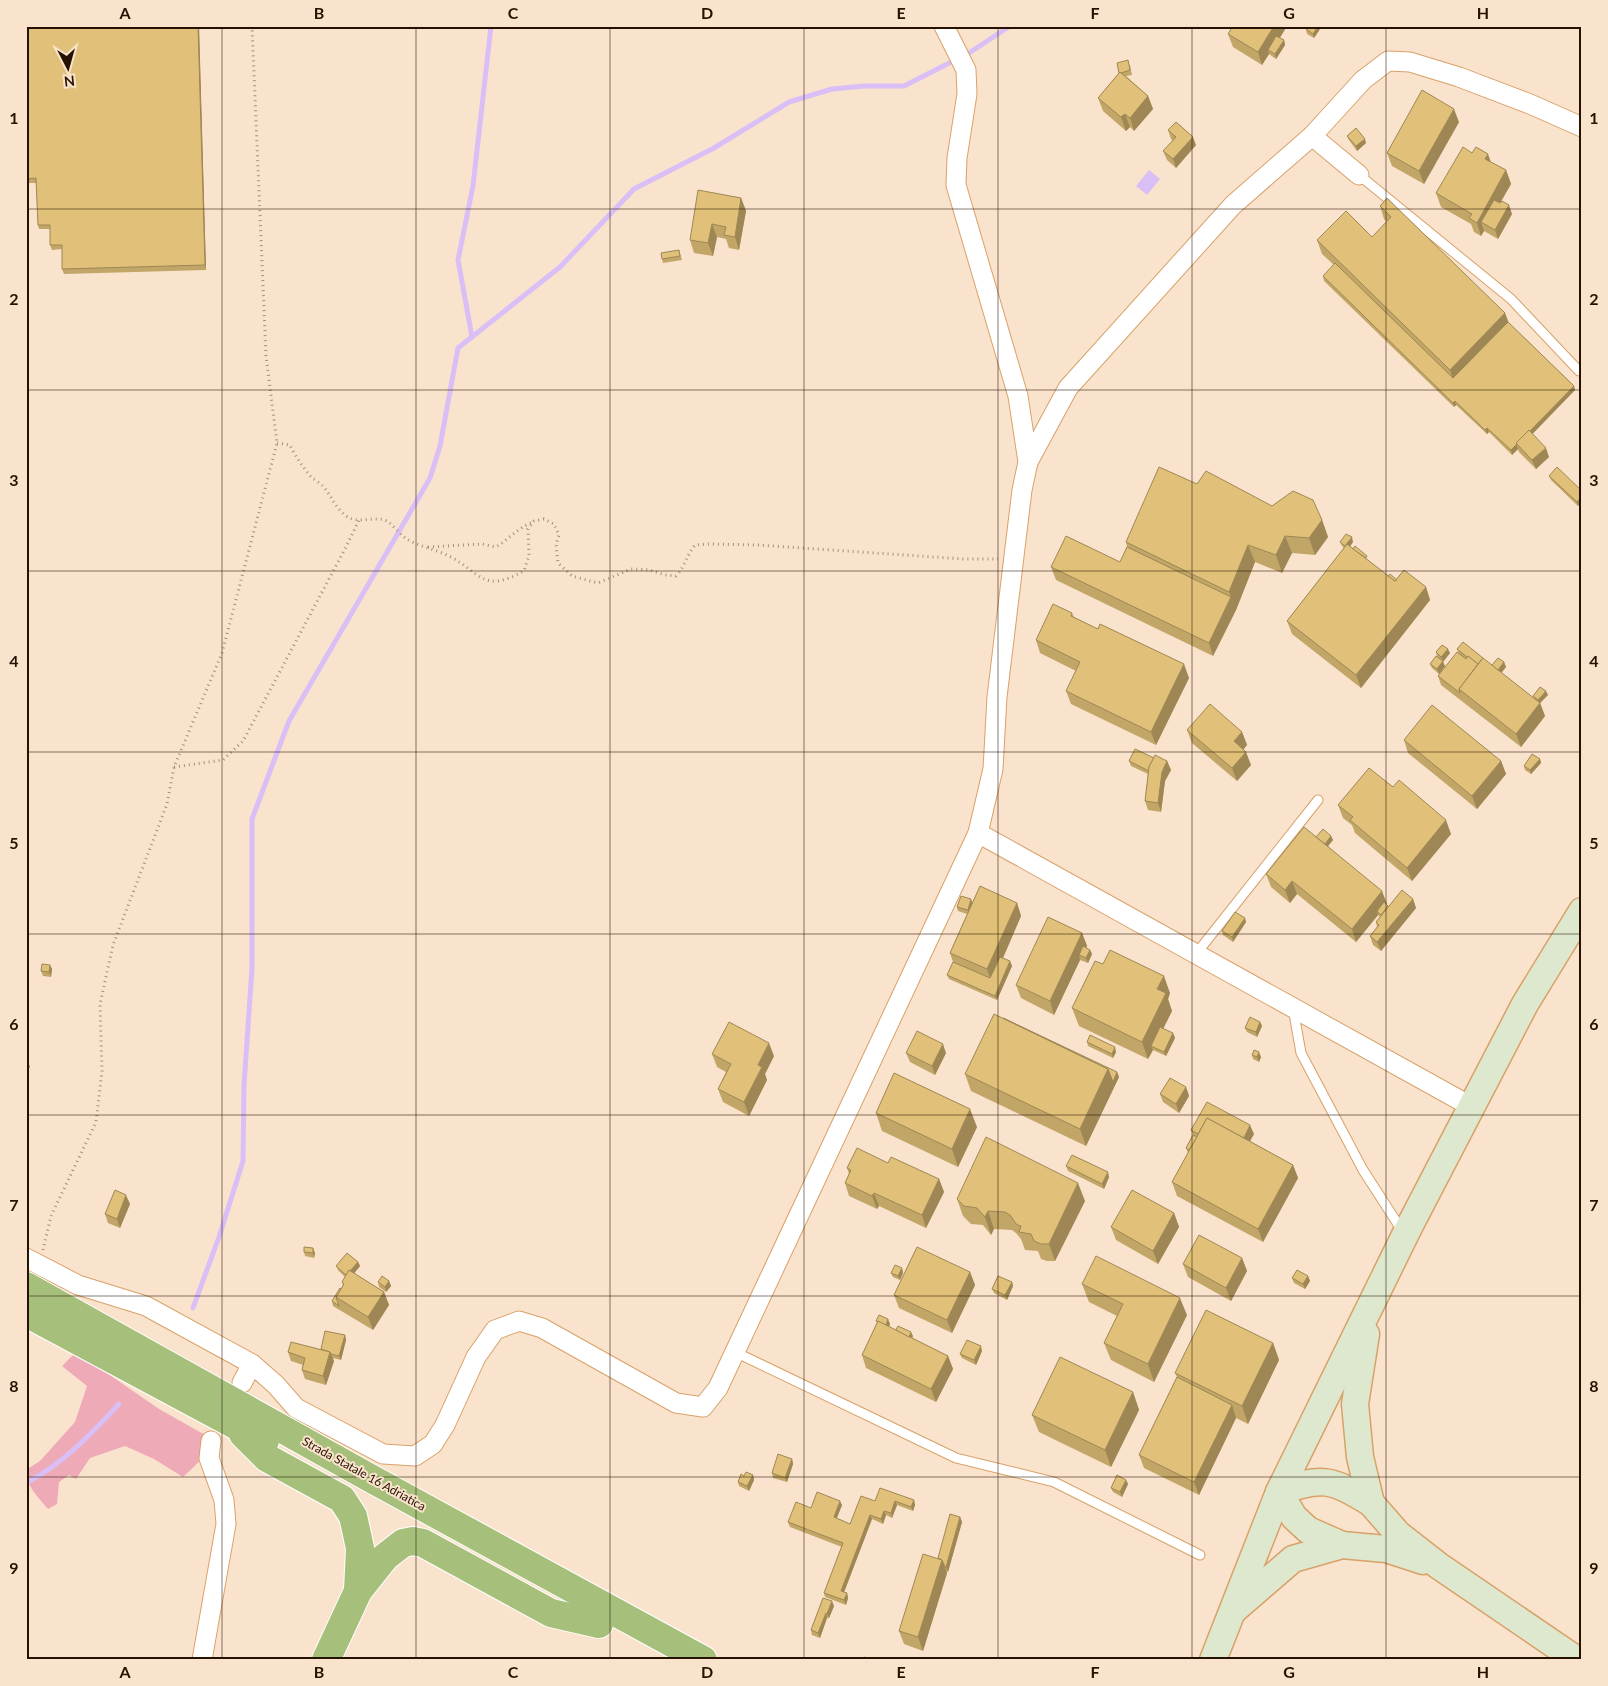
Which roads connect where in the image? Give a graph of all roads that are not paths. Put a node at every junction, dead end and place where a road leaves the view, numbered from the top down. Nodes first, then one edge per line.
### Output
1 (944, 26) edge
2 (1582, 127) edge
3 (1312, 136) junction
4 (1359, 175) joint
5 (1579, 371) dead end
6 (1028, 462) junction
7 (1318, 800) dead end
8 (978, 833) junction
9 (1582, 911) edge
10 (1196, 954) junction
11 (1293, 1008) junction
12 (1472, 1106) junction
13 (1405, 1235) junction
14 (31, 1270) edge
15 (1369, 1311) junction
16 (26, 1313) edge
17 (735, 1352) junction
18 (252, 1364) junction
19 (242, 1383) dead end
20 (232, 1423) junction
21 (211, 1441) dead end
22 (1279, 1492) junction
23 (1371, 1503) junction
24 (1342, 1545) junction
25 (1200, 1555) dead end
26 (1439, 1566) junction
27 (358, 1591) junction
28 (1232, 1612) junction
29 (599, 1624) junction
30 (202, 1660) edge
31 (326, 1660) edge
32 (665, 1660) edge
33 (703, 1660) edge
34 (1214, 1660) edge
35 (1578, 1660) edge

1 - 6 street
2 - 3 street
3 - 4 street
3 - 6 street
4 - 5 lane
6 - 8 street
7 - 10 lane
8 - 10 street
8 - 17 street
9 - 12 main road
10 - 11 street
11 - 12 street
11 - 13 lane
12 - 13 main road
13 - 15 main road
14 - 18 street
14 - 33 highway, Strada Statale 16 Adriatica
15 - 22 main road
15 - 23 main road
16 - 20 highway, Strada Statale 16 Adriatica
17 - 18 street
17 - 25 lane
18 - 19 street
20 - 27 highway
20 - 29 highway, Strada Statale 16 Adriatica
21 - 30 street
22 - 23 main road
22 - 24 main road
22 - 28 main road
23 - 26 main road
24 - 26 main road
24 - 28 main road
26 - 35 main road
27 - 29 highway
27 - 31 highway
28 - 34 main road
29 - 32 highway, Strada Statale 16 Adriatica

